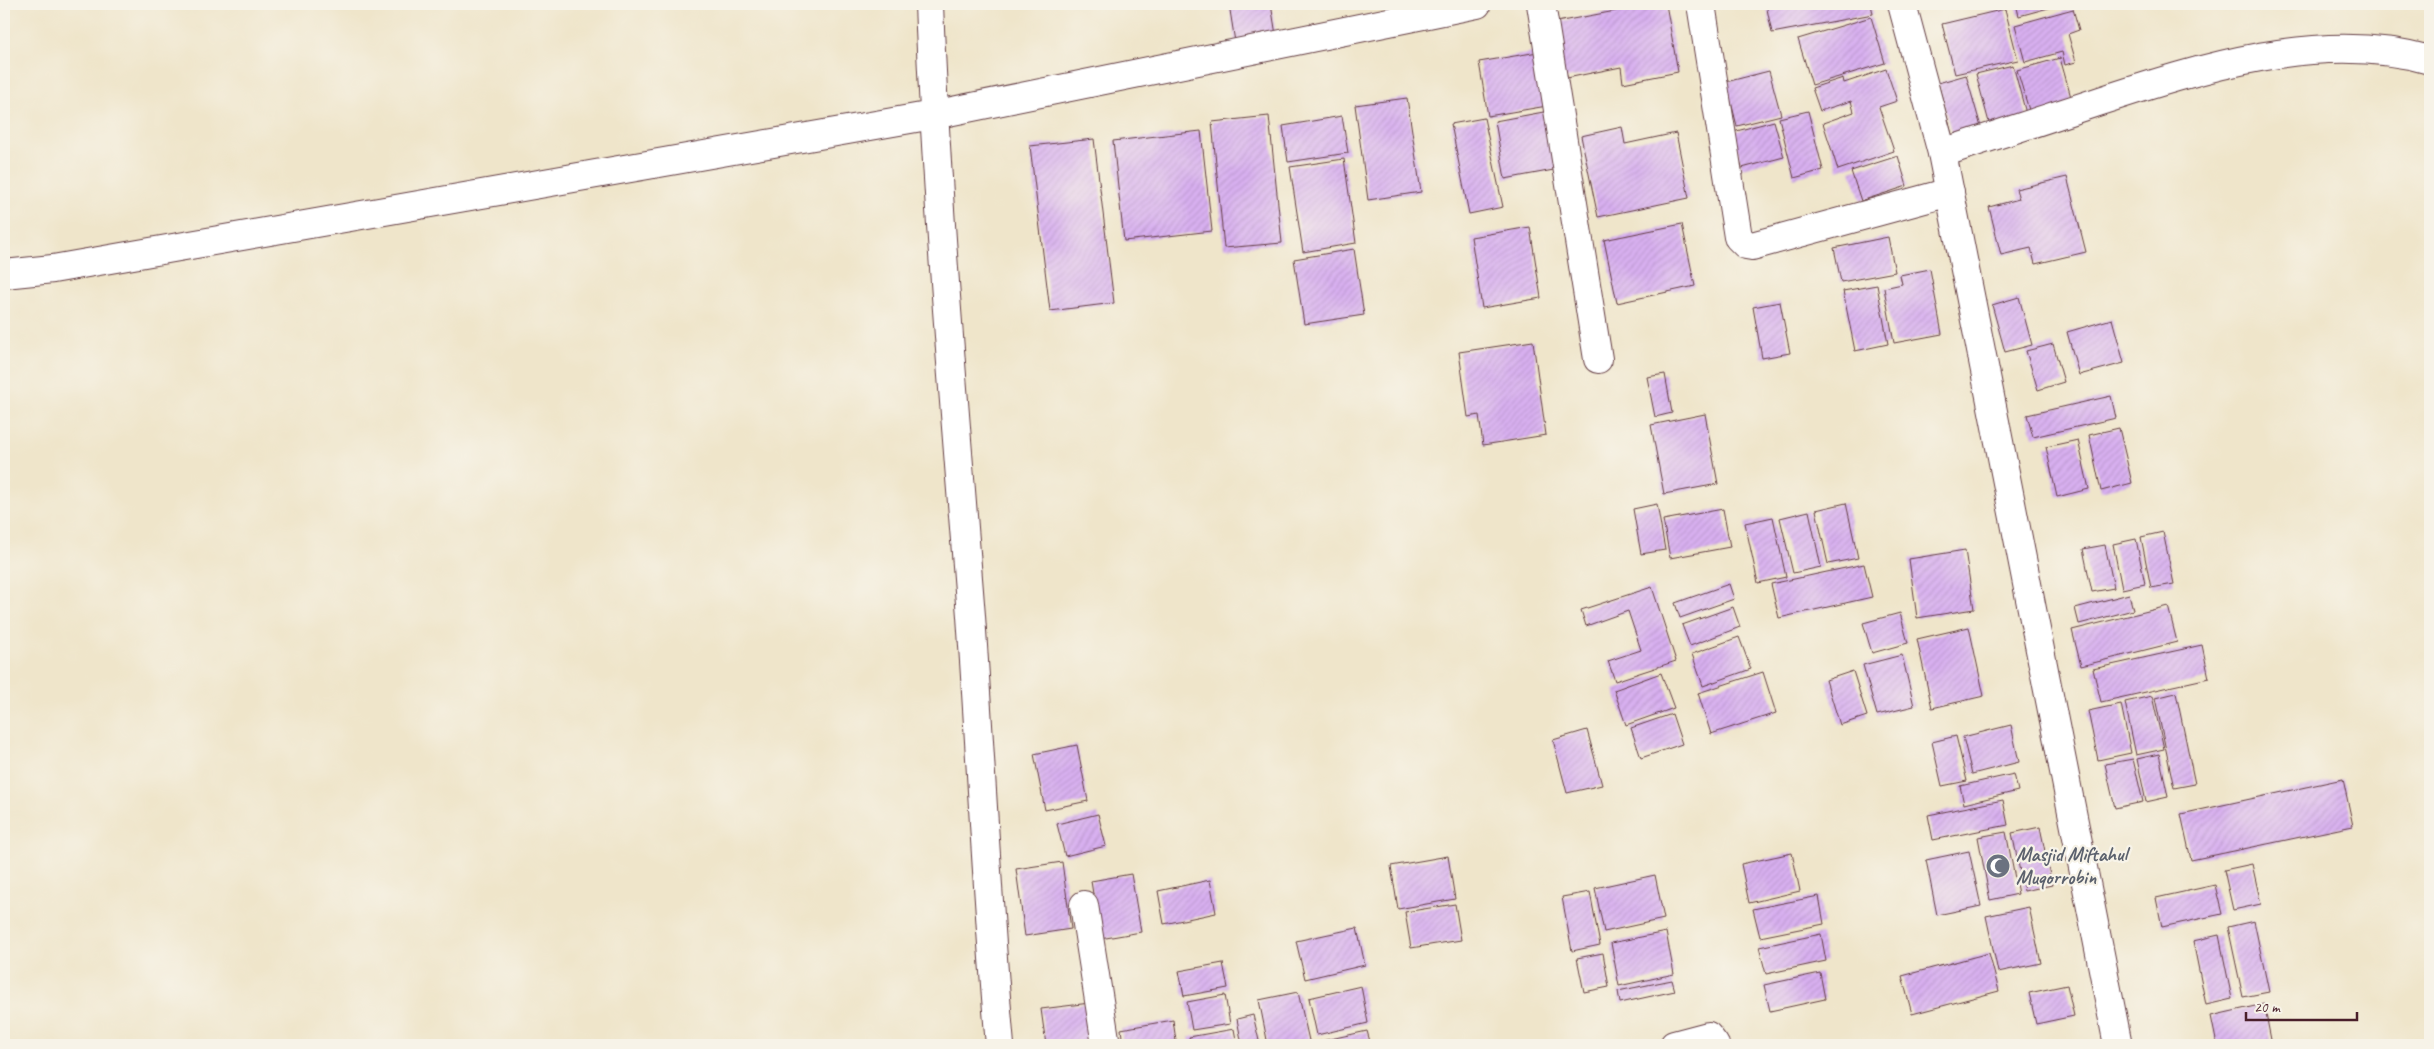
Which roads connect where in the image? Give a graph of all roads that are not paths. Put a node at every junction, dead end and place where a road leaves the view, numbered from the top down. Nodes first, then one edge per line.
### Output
1 (929, 4) edge
2 (1477, 4) edge
3 (1541, 4) edge
4 (1702, 4) edge
5 (1902, 4) edge
6 (2430, 60) edge
7 (933, 115) junction
8 (1942, 153) junction
9 (1950, 192) junction
10 (4, 274) edge
11 (1598, 359) dead end
12 (1084, 905) dead end
13 (1000, 1045) edge
14 (1106, 1045) edge
15 (1674, 1045) edge
16 (1714, 1045) edge
17 (2118, 1045) edge

1 - 7 street
2 - 7 street
3 - 11 street
4 - 9 street
5 - 8 street
6 - 8 street
7 - 10 street
7 - 13 street
8 - 9 street
9 - 17 street
12 - 14 street
15 - 16 street

